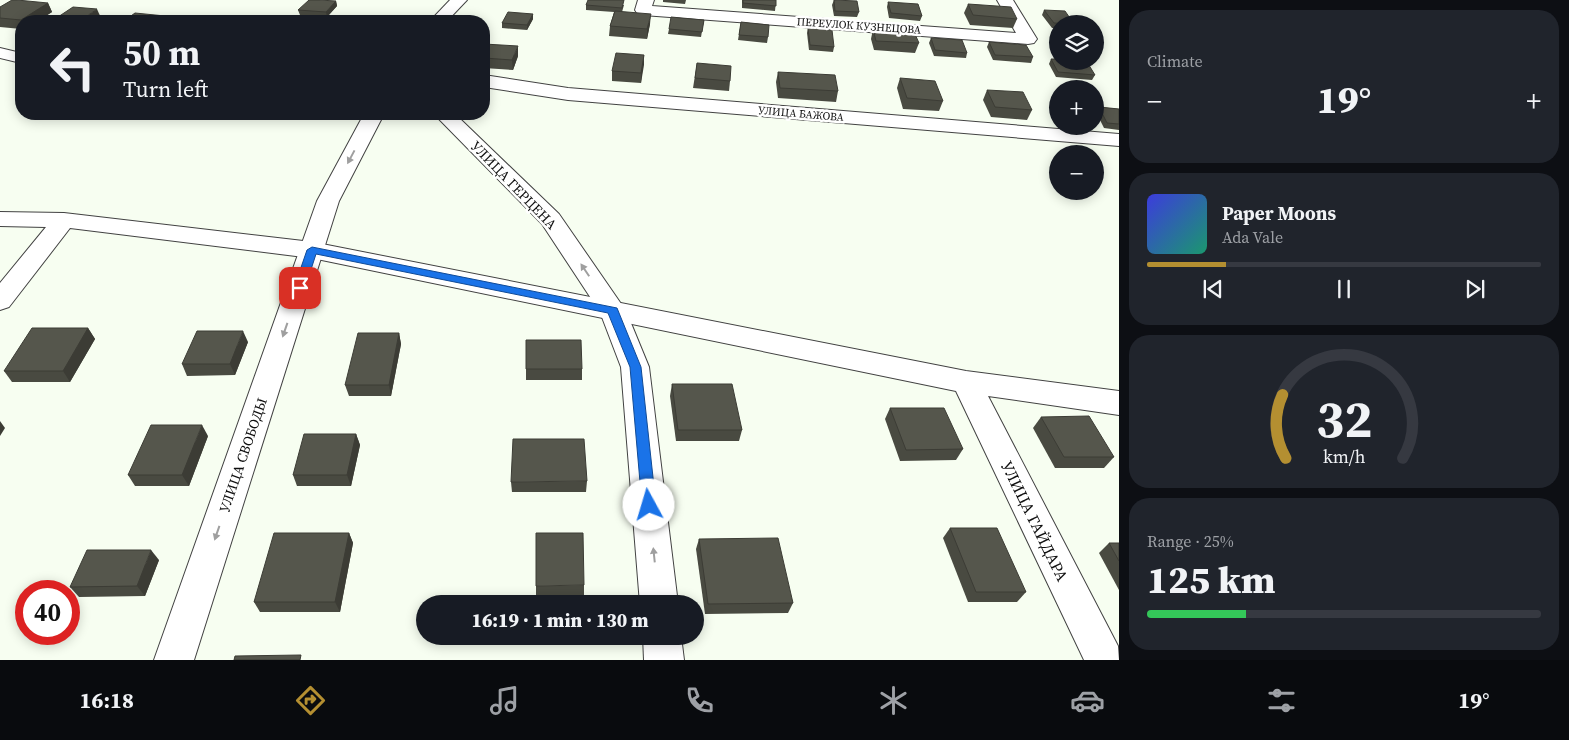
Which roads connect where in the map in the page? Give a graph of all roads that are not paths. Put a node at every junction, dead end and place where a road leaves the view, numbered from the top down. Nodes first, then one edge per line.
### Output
1 (458, 0) edge
2 (1005, 0) edge
3 (645, 5) edge
4 (444, 15) edge
5 (0, 53) edge
6 (15, 57) edge
7 (490, 82) edge
8 (371, 120) edge
9 (450, 120) edge
10 (1119, 140) edge
11 (0, 218) edge
12 (64, 220) junction
13 (312, 250) junction
14 (0, 301) edge
15 (613, 310) junction
16 (966, 382) junction
17 (1119, 404) edge
18 (658, 595) edge
19 (663, 645) edge
20 (174, 660) edge
21 (664, 660) edge
22 (1104, 660) edge

1 - 4 street
2 - 3 street, ПЕРЕУЛОК КУЗНЕЦОВА
5 - 6 street
7 - 10 street, УЛИЦА БАЖОВА
8 -> 13 street, УЛИЦА СВОБОДЫ
15 -> 9 street, УЛИЦА ГЕРЦЕНА
11 - 12 street
12 - 13 street
12 - 14 street
13 - 15 street
13 -> 20 street, УЛИЦА СВОБОДЫ
15 - 16 street
18 -> 15 street, УЛИЦА ГЕРЦЕНА
16 - 17 street
16 - 22 street, УЛИЦА ГАЙДАРА
19 - 21 street

